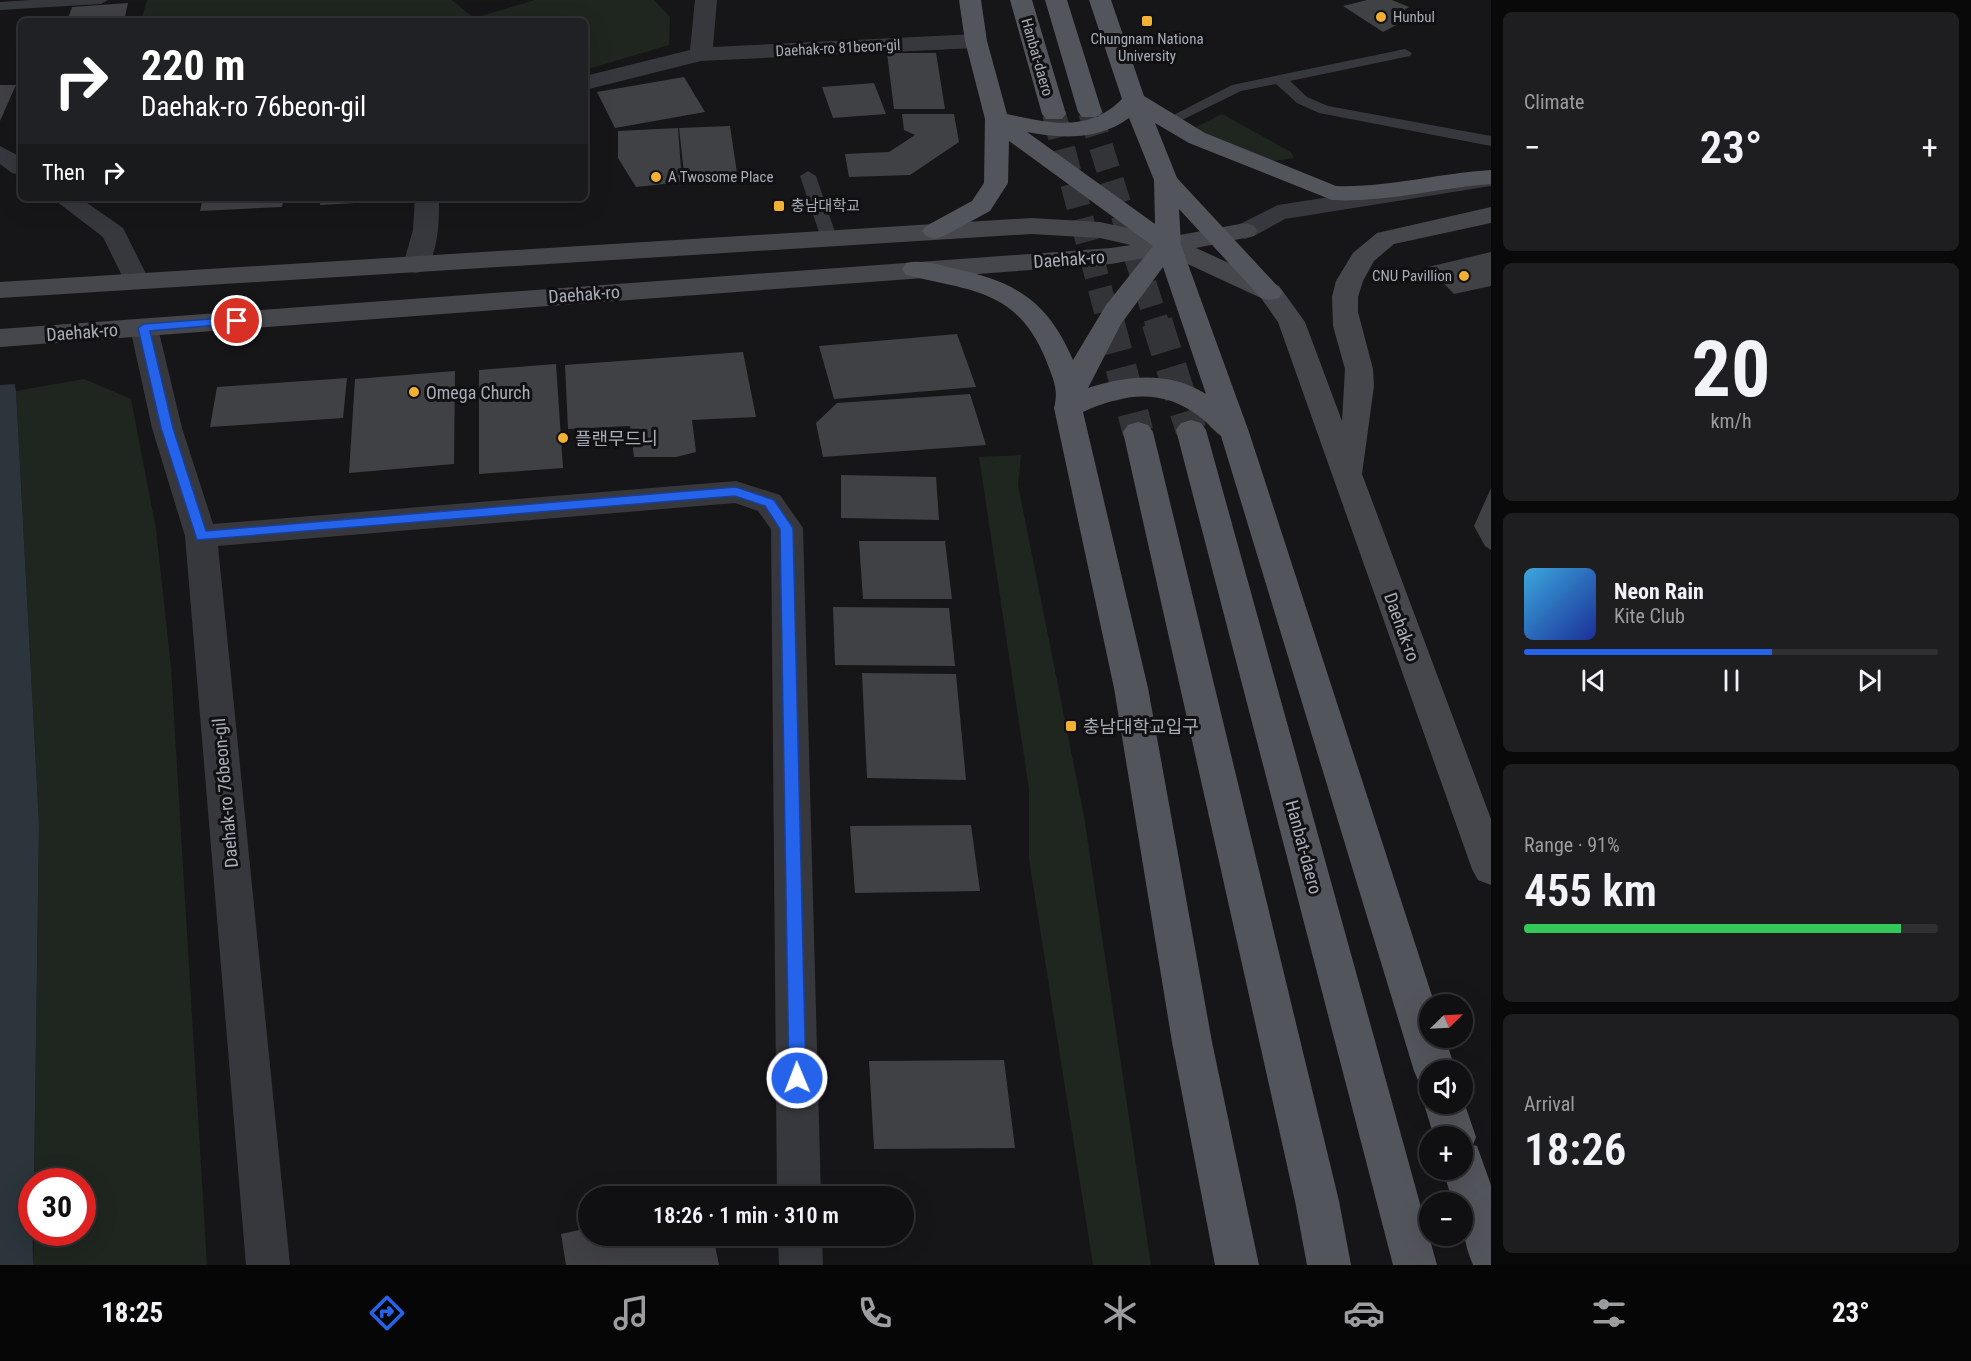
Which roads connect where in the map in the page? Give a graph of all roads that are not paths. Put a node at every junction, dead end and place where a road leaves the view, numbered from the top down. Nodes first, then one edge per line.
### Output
1 (101, 0) edge
2 (706, 0) edge
3 (970, 0) edge
4 (1021, 0) edge
5 (1056, 0) edge
6 (1100, 0) edge
7 (0, 6) edge
8 (976, 41) junction
9 (1405, 53) dead end
10 (701, 54) junction
11 (1277, 78) junction
12 (588, 82) edge
13 (1134, 100) junction
14 (1090, 112) tunnel mouth
15 (1054, 114) tunnel mouth
16 (997, 119) junction
17 (1167, 122) junction
18 (18, 140) edge
19 (0, 141) edge
20 (1491, 141) edge
21 (0, 153) edge
22 (18, 166) edge
23 (808, 176) dead end
24 (1491, 178) edge
25 (1166, 180) junction
26 (1491, 198) edge
27 (68, 201) edge
28 (428, 201) edge
29 (1491, 215) edge
30 (935, 231) junction
31 (1245, 231) junction
32 (1217, 236) junction
33 (829, 238) junction
34 (1168, 245) junction
35 (416, 265) junction
36 (915, 269) junction
37 (136, 280) junction
38 (0, 290) edge
39 (1270, 292) junction
40 (144, 328) junction
41 (0, 338) edge
42 (1070, 399) junction
43 (1191, 430) tunnel mouth
44 (1138, 432) tunnel mouth
45 (1233, 432) junction
46 (1347, 478) junction
47 (201, 536) junction
48 (1491, 869) edge
49 (1432, 1060) edge
50 (1468, 1180) edge
51 (799, 1186) edge
52 (800, 1246) edge
53 (1491, 1254) edge
54 (268, 1265) edge
55 (801, 1265) edge
56 (1237, 1265) edge
57 (1329, 1265) edge
58 (1415, 1265) edge

1 - 7 lane
2 - 10 street
3 - 8 main road
4 - 15 main road, Hanbat-daero
5 - 14 main road, Hanbat-daero
6 - 13 main road
8 - 10 street, Daehak-ro 81beon-gil
8 - 16 main road
9 - 11 lane
10 - 12 street, Daehak-ro 81beon-gil
11 - 17 lane
11 - 20 lane
13 - 16 main road
13 - 17 main road
13 - 25 main road
16 - 30 main road
16 - 34 main road
17 - 24 main road
18 - 19 street
21 - 22 street
23 - 33 lane
24 - 31 street
25 - 32 main road
25 - 34 main road
26 - 31 street
27 - 37 street
28 - 35 street
29 - 46 street
30 - 33 street, Daehak-ro
30 - 34 street, Daehak-ro
31 - 32 street
32 - 34 street
32 - 39 main road
33 - 35 street, Daehak-ro
34 - 36 street, Daehak-ro
34 - 39 street, Daehak-ro
34 - 42 main road
34 - 45 main road
35 - 37 street, Daehak-ro
36 - 40 street, Daehak-ro
36 - 42 main road
37 - 38 street, Daehak-ro
39 - 46 street, Daehak-ro
40 - 41 street, Daehak-ro
40 - 47 street, Daehak-ro 76beon-gil
42 - 45 main road
42 - 56 main road
43 - 58 main road, Hanbat-daero
44 - 57 main road
45 - 49 main road
46 - 48 street, Daehak-ro
47 - 51 street
47 - 54 street, Daehak-ro 76beon-gil
50 - 53 main road
52 - 55 street

